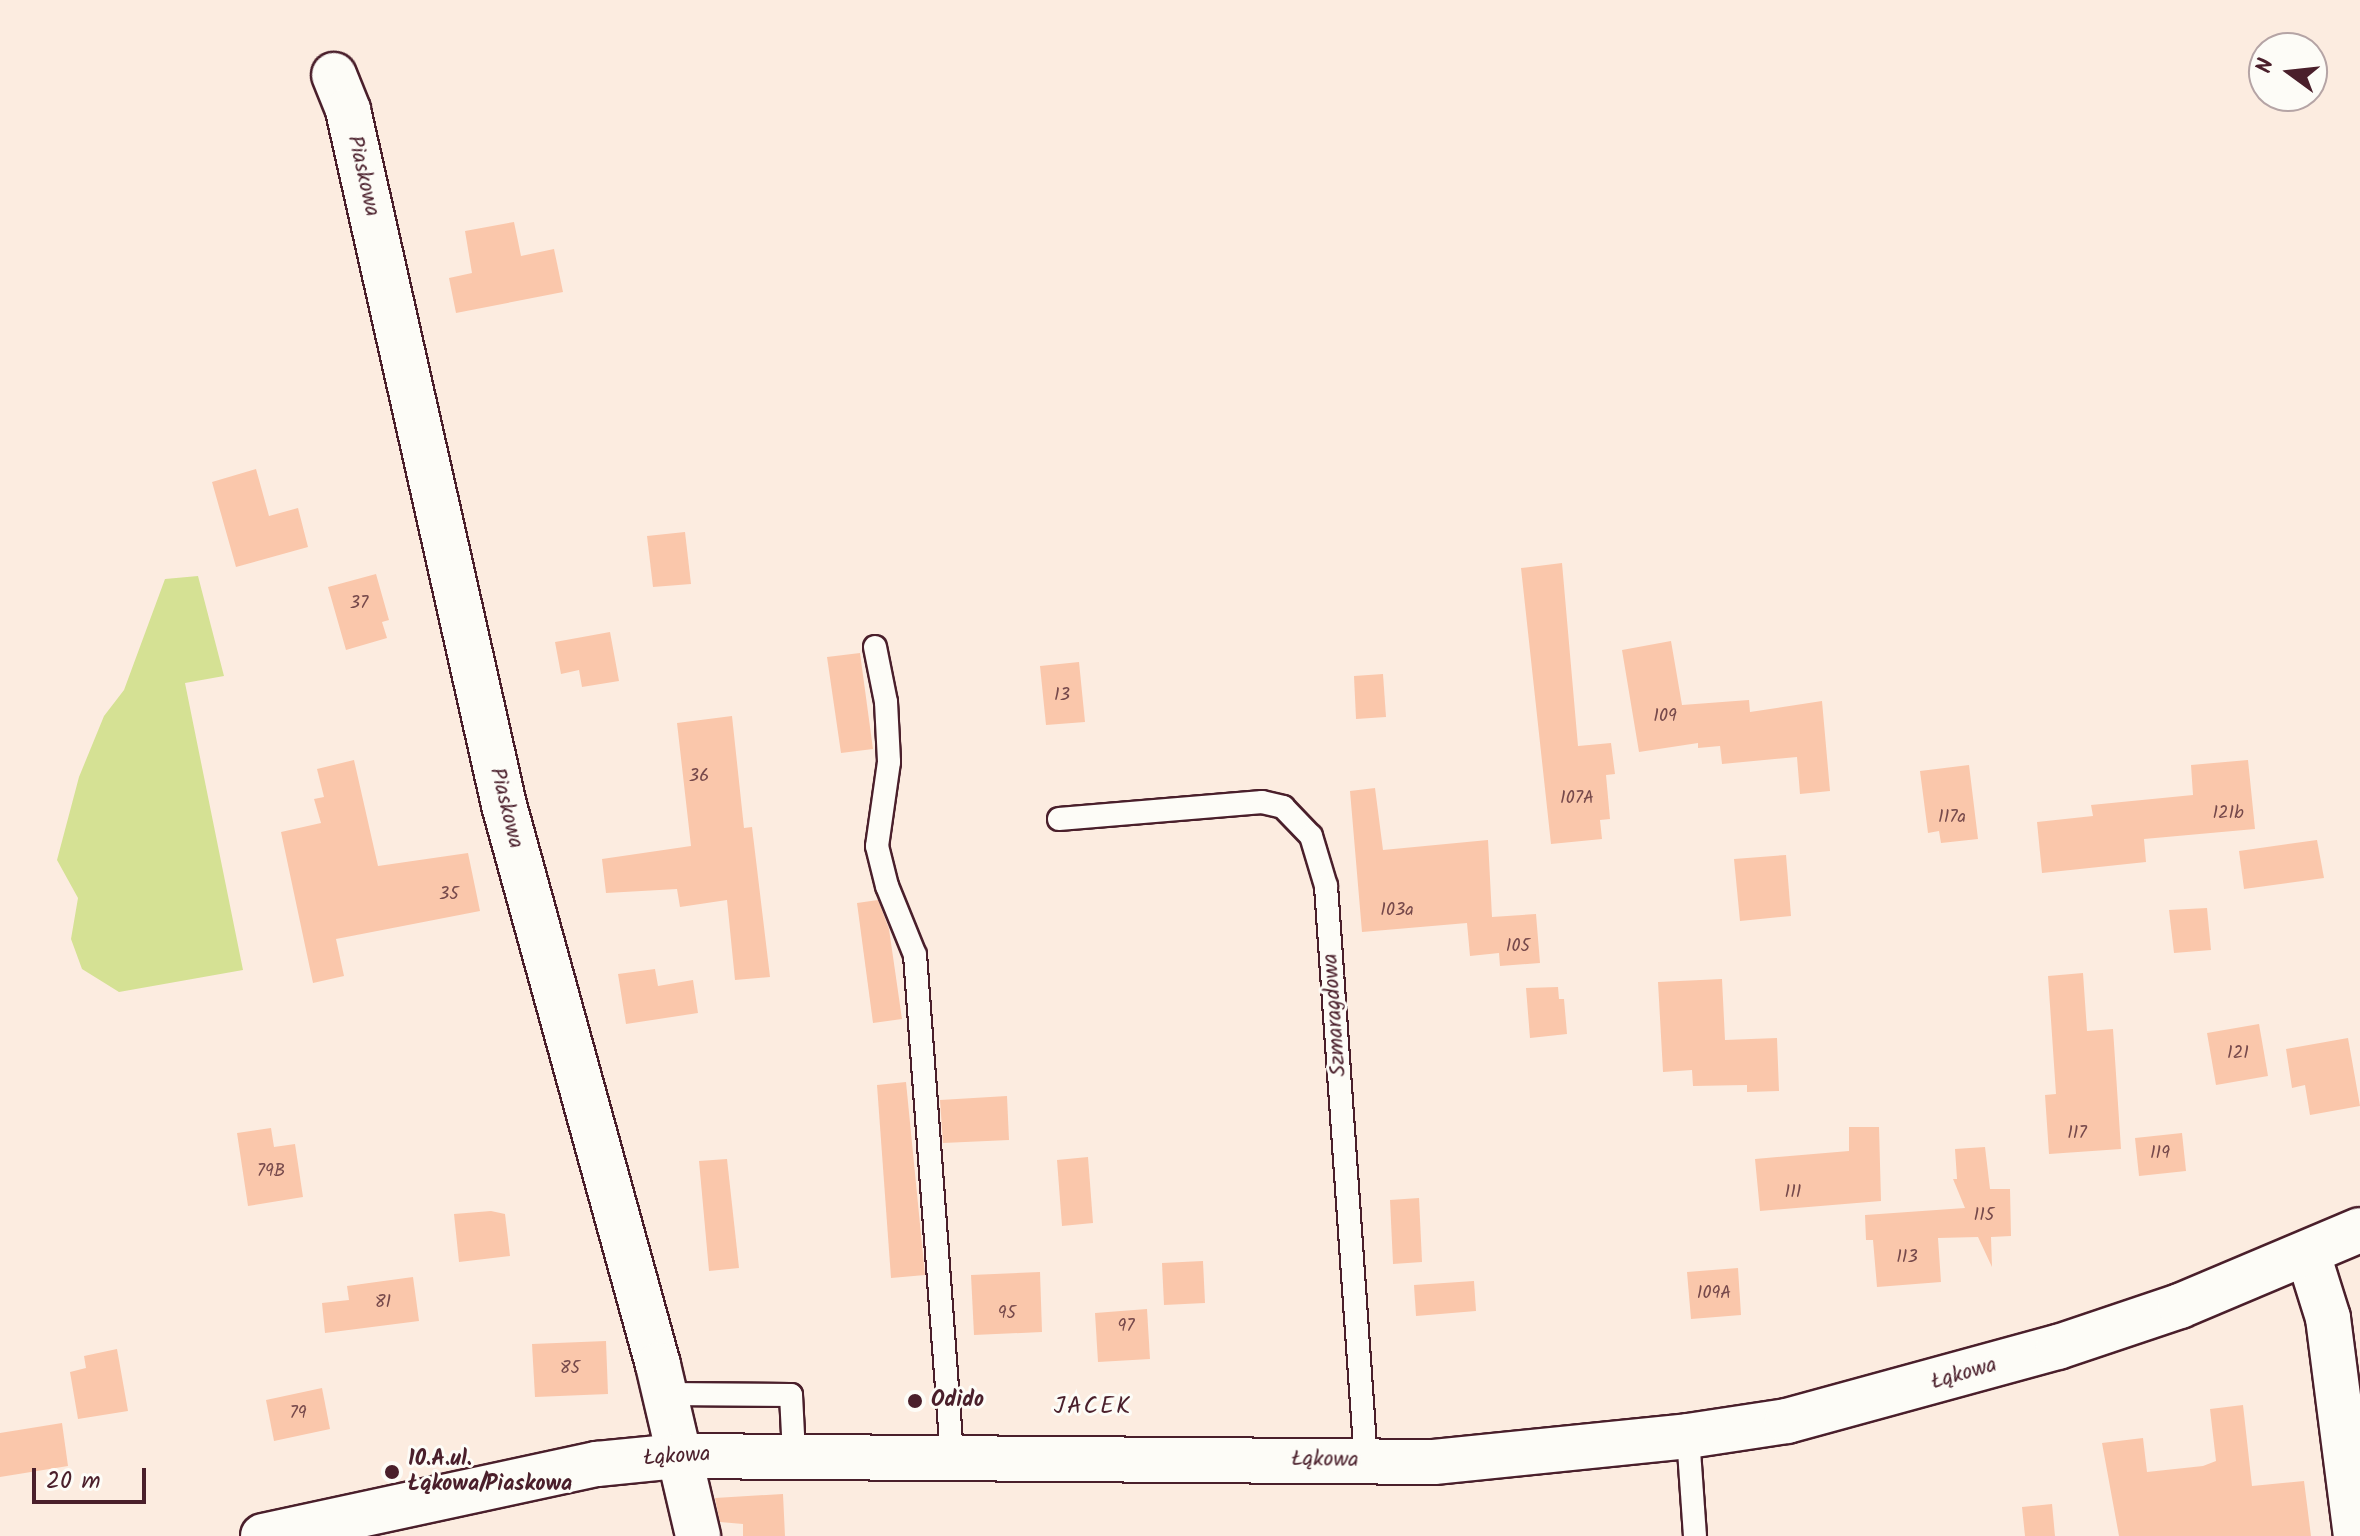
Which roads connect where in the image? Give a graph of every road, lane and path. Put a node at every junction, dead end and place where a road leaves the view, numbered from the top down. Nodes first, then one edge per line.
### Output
1 (334, 75) dead end
2 (875, 647) dead end
3 (1059, 819) dead end
4 (2360, 1230) edge
5 (2308, 1254) junction
6 (666, 1394) junction
7 (1688, 1436) junction
8 (794, 1454) junction
9 (952, 1455) junction
10 (677, 1456) junction
11 (1366, 1461) junction
12 (263, 1536) edge
13 (698, 1536) edge
14 (1695, 1536) edge
15 (2356, 1536) edge

1 - 6 street, Piaskowa
2 - 9 lane
3 - 11 lane, Szmaragdowa
4 - 5 street, Łąkowa
5 - 7 street, Łąkowa
5 - 15 street
6 - 8 lane
6 - 10 street, Piaskowa
7 - 11 street, Łąkowa
7 - 14 lane
8 - 9 street, Łąkowa
8 - 10 street, Łąkowa
9 - 11 street, Łąkowa
10 - 12 street, Łąkowa
10 - 13 street, Piaskowa

